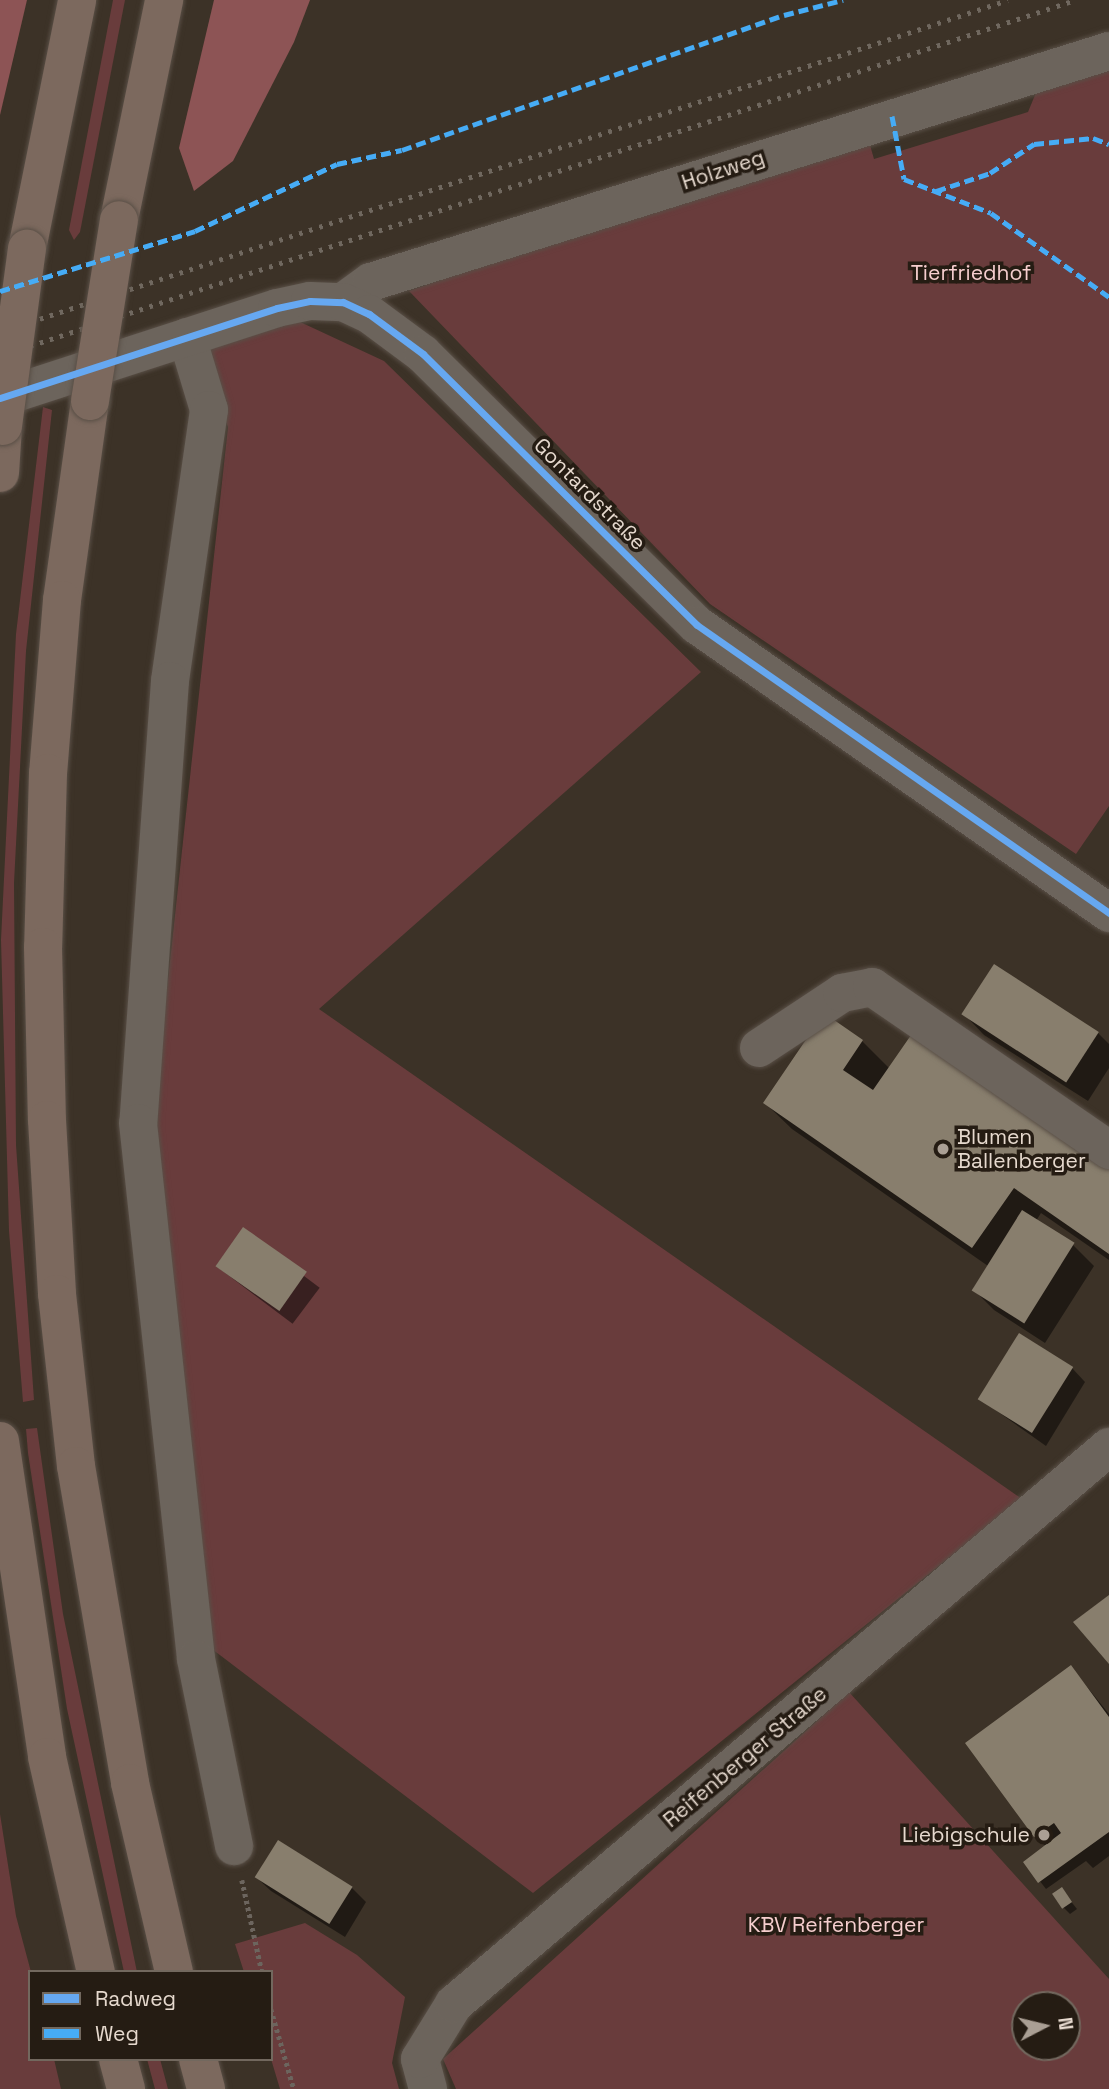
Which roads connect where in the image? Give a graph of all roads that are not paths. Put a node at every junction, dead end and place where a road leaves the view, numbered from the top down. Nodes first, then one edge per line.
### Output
1 (77, 0) edge
2 (164, 0) edge
3 (1109, 51) edge
4 (343, 302) junction
5 (187, 337) junction
6 (2, 412) edge
7 (0, 473) edge
8 (1109, 913) edge
9 (759, 1048) dead end
10 (1109, 1150) edge
11 (0, 1441) edge
12 (1109, 1447) edge
13 (234, 1846) road end
14 (96, 1970) edge
15 (174, 1970) edge
16 (119, 2061) edge
17 (199, 2061) edge
18 (126, 2089) edge
19 (206, 2089) edge
20 (428, 2089) edge

1 - 6 highway, bridge
2 - 15 highway, bridge
3 - 4 street, Holzweg
4 - 5 street, Gontardstraße
4 - 8 street, Gontardstraße
5 - 6 street, Gontardstraße
5 - 13 street
6 - 7 highway
9 - 10 street
11 - 14 highway
12 - 20 street, Reifenberger Straße
16 - 18 highway
17 - 19 highway

